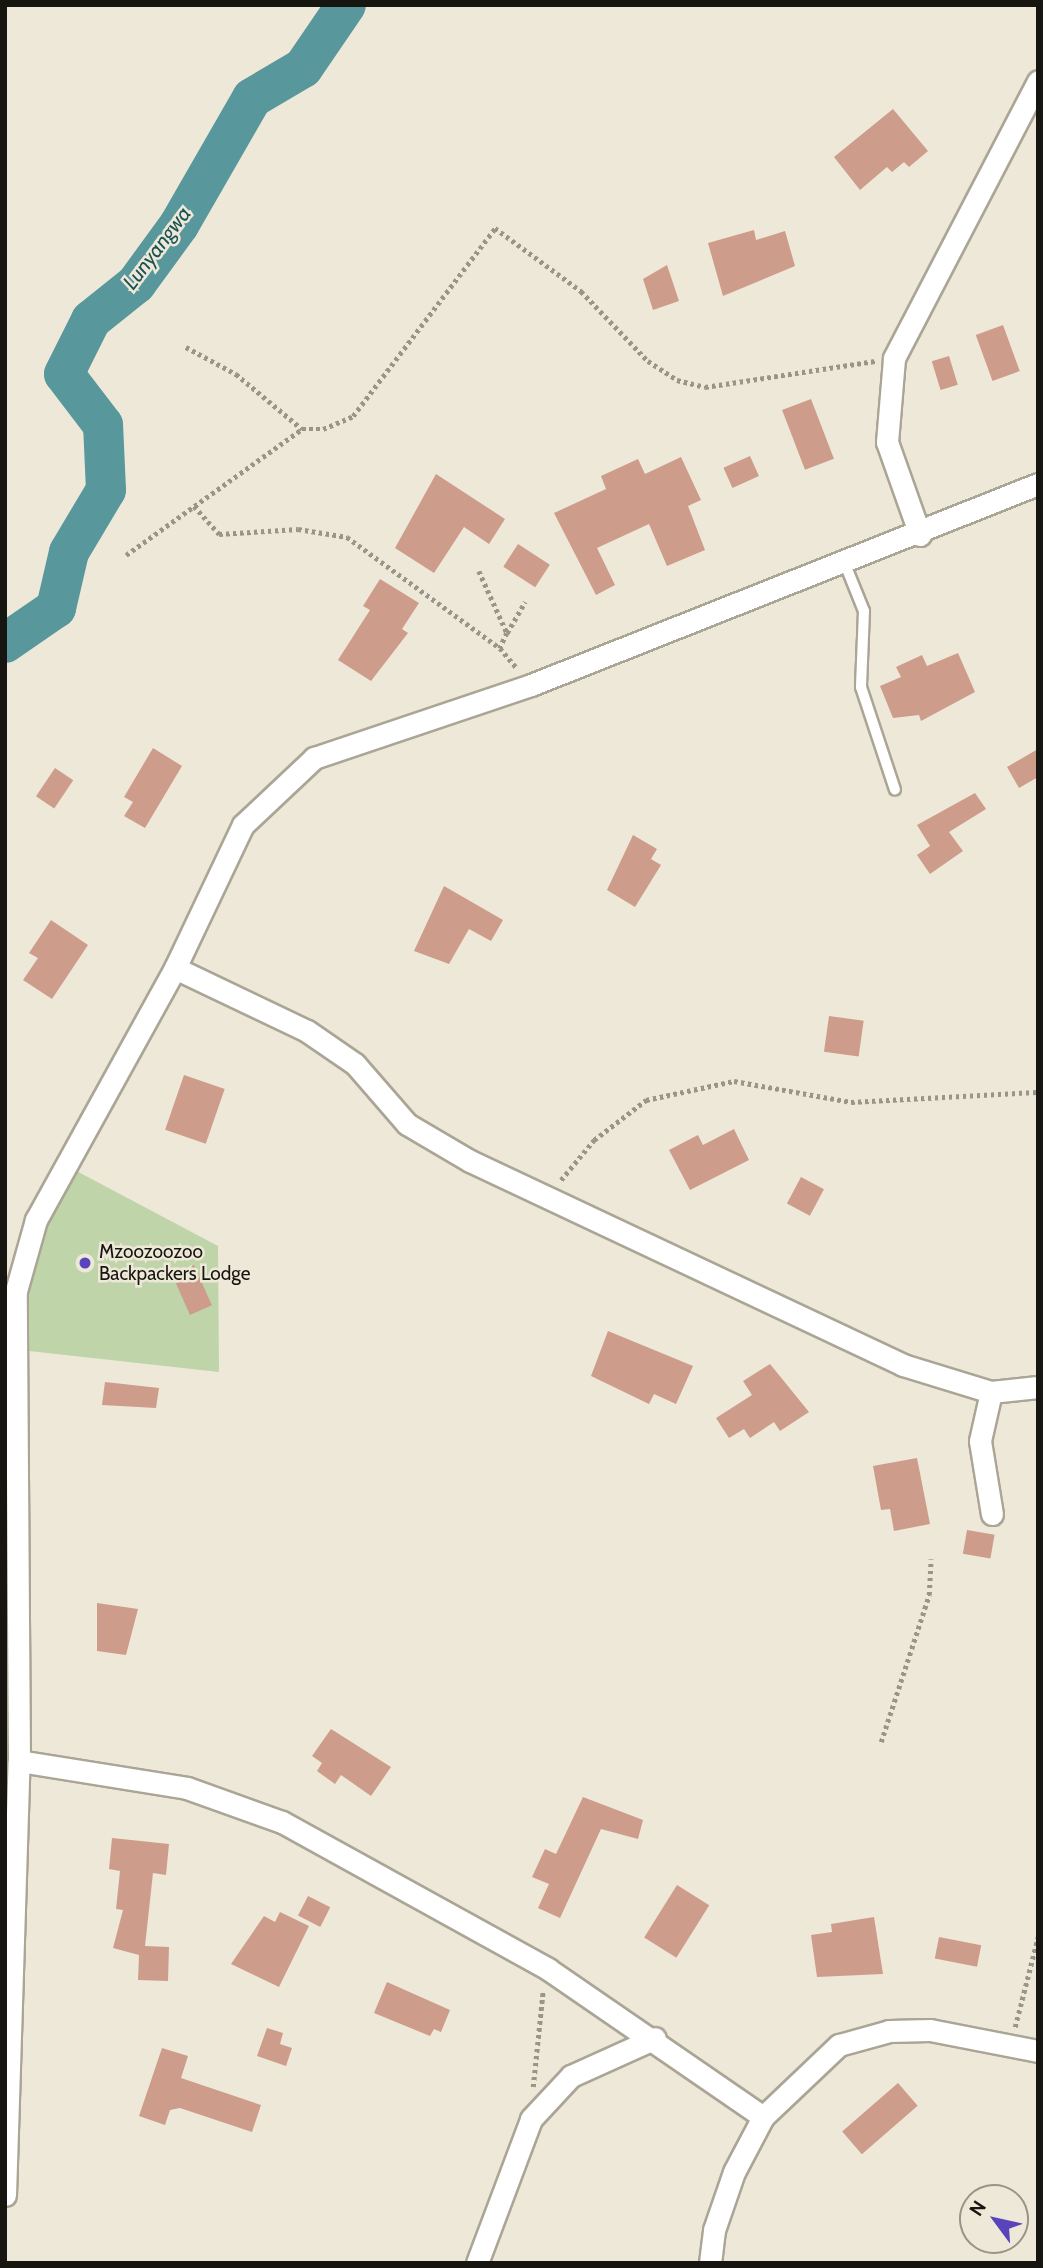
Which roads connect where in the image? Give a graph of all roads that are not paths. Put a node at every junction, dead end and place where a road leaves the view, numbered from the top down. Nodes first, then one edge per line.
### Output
1 (1038, 81) edge
2 (1038, 484) edge
3 (920, 536) junction
4 (845, 564) junction
5 (895, 790) dead end
6 (175, 968) junction
7 (1038, 1387) edge
8 (991, 1392) junction
9 (992, 1514) dead end
10 (9, 1559) edge
11 (12, 1760) edge
12 (655, 2038) junction
13 (1038, 2050) edge
14 (763, 2117) junction
15 (5, 2195) edge
16 (477, 2263) edge
17 (710, 2263) edge

1 - 3 street
2 - 3 street
3 - 4 street
4 - 5 lane
4 - 6 street
6 - 8 street
6 - 10 street
7 - 8 street
8 - 9 street
10 - 11 street
11 - 12 street
11 - 15 street
12 - 14 street
12 - 16 street
13 - 14 street
14 - 17 street

